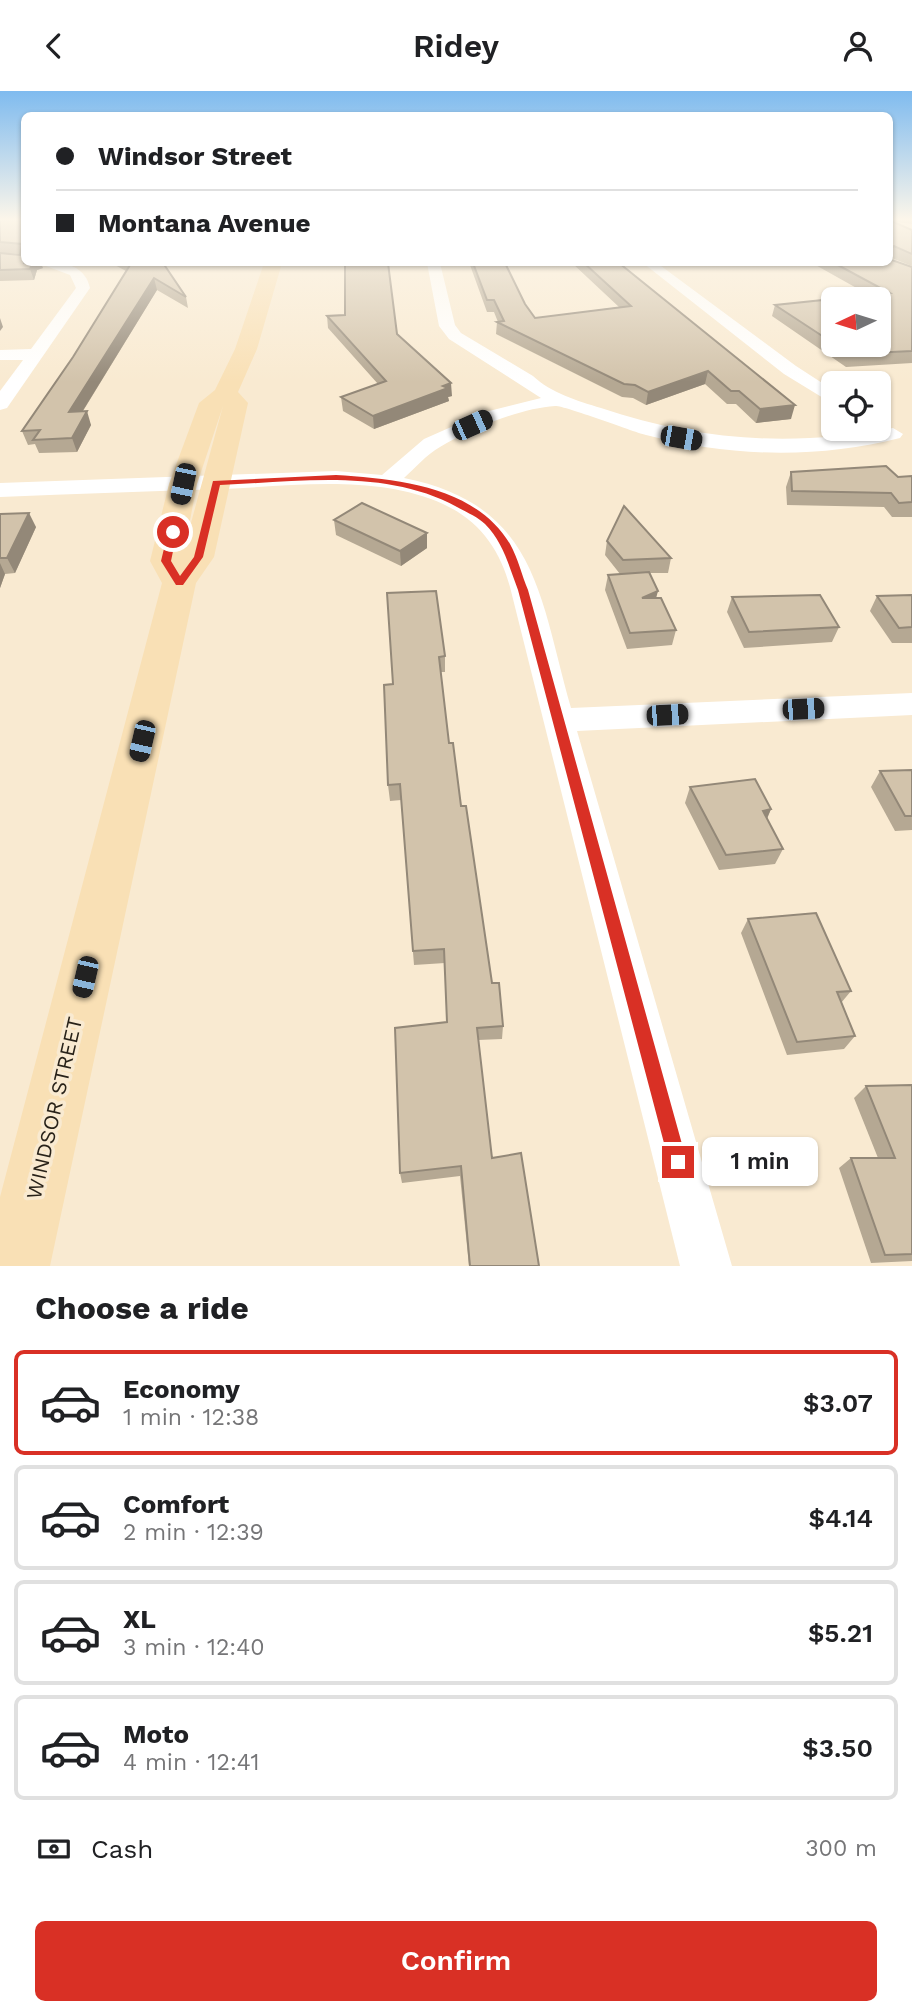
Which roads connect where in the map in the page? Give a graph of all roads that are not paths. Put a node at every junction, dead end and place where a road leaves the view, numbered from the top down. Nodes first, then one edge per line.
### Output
1 (74, 273) edge
2 (270, 273) edge
3 (435, 273) edge
4 (662, 273) edge
5 (37, 353) junction
6 (0, 355) edge
7 (821, 389) edge
8 (225, 394) junction
9 (559, 399) junction
10 (0, 404) edge
11 (891, 433) edge
12 (850, 441) edge
13 (912, 445) edge
14 (389, 481) junction
15 (216, 483) junction
16 (183, 484) junction
17 (0, 490) edge
18 (179, 583) junction
19 (912, 704) edge
20 (558, 720) junction
21 (16, 1266) edge
22 (706, 1266) edge

1 - 5 street
2 - 8 main road
3 - 9 street
4 - 7 street
5 - 6 street
5 - 10 street
8 - 15 main road, WINDSOR STREET
8 - 16 main road
9 - 12 street
9 - 14 street
11 - 13 street
14 - 15 street
14 - 20 street
15 - 16 street
15 - 18 main road, WINDSOR STREET
16 - 17 street
16 - 18 main road
18 - 21 main road, WINDSOR STREET
19 - 20 street
20 - 22 street

